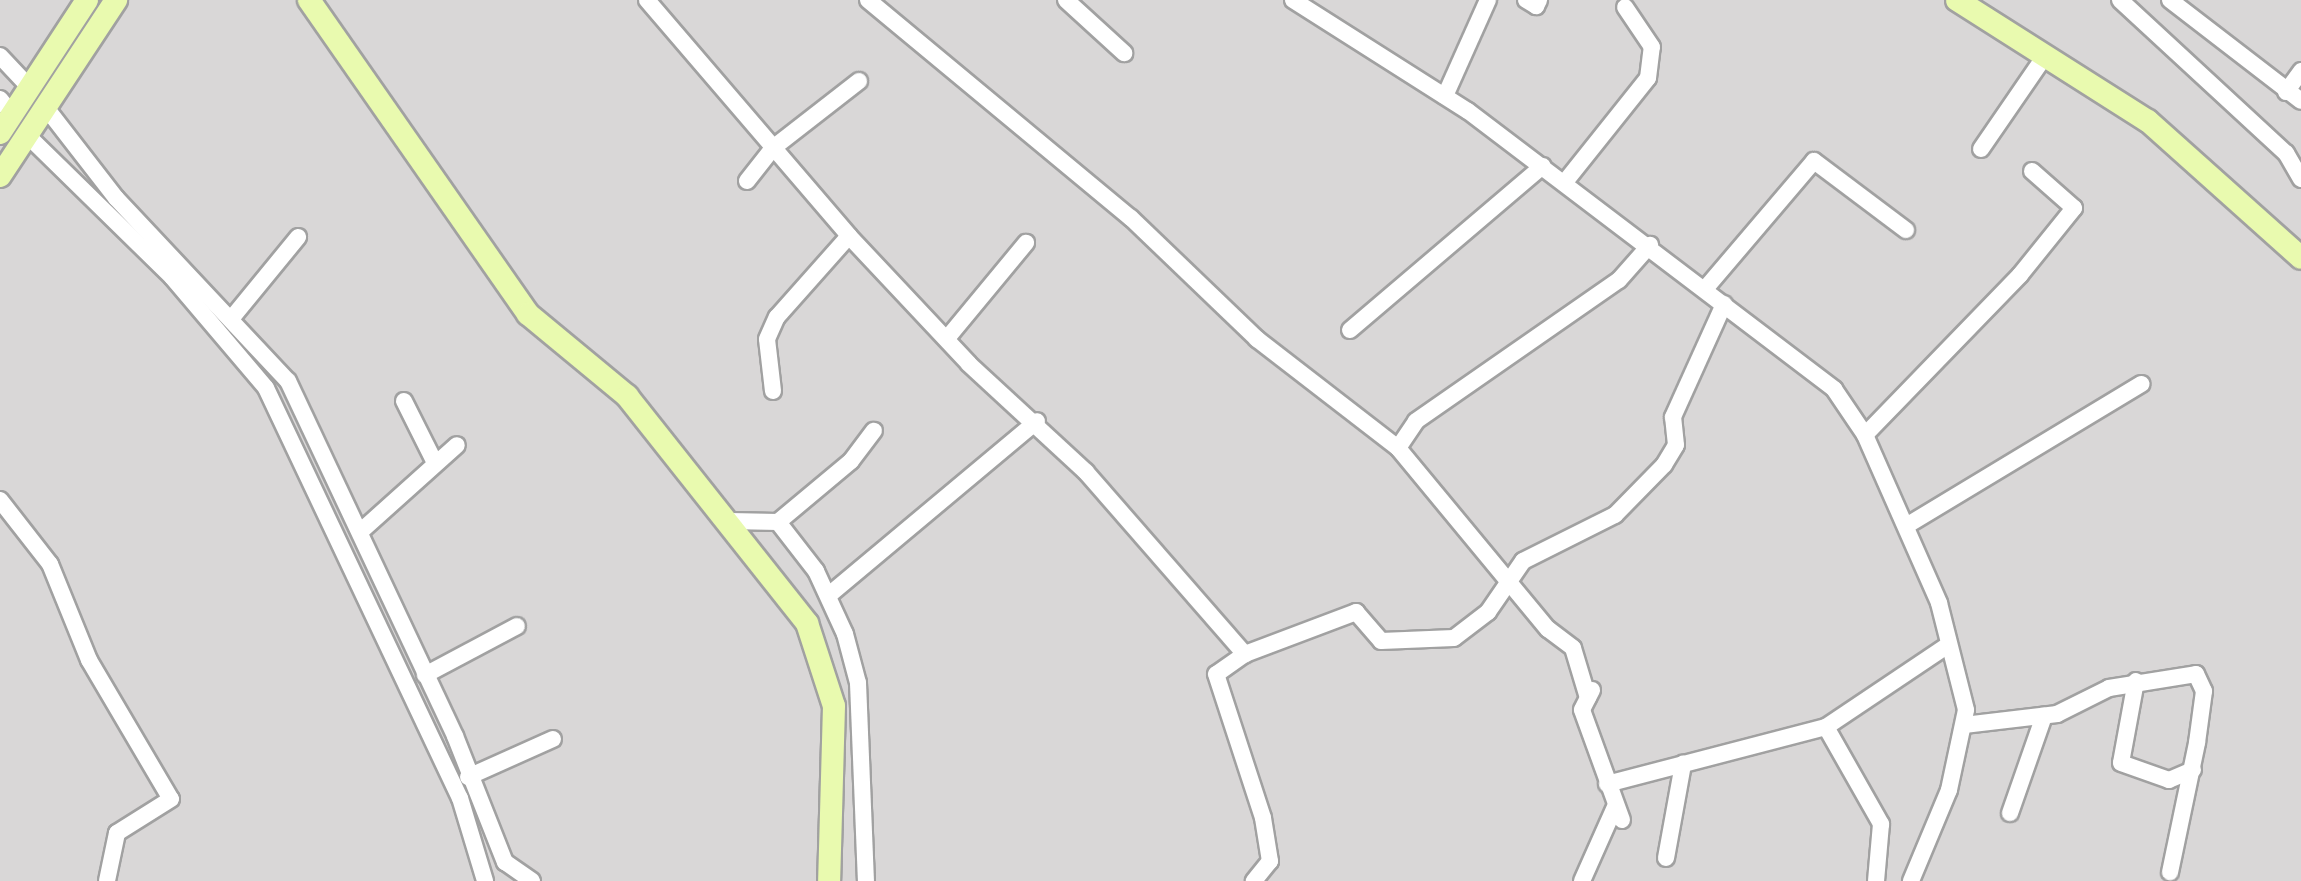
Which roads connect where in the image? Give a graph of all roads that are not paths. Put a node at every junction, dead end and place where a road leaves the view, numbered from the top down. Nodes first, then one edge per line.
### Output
1 (87, 0) edge
2 (116, 0) edge
3 (309, 0) edge
4 (647, 0) edge
5 (868, 0) edge
6 (1066, 0) edge
7 (1293, 0) edge
8 (1488, 0) edge
9 (1526, 0) edge
10 (1539, 0) edge
11 (1957, 0) edge
12 (2120, 0) edge
13 (2170, 0) edge
14 (1625, 7) dead end
15 (1124, 53) dead end
16 (0, 56) edge
17 (2045, 56) junction
18 (2301, 71) edge
19 (859, 81) dead end
20 (30, 88) junction
21 (2286, 92) junction
22 (1445, 96) junction
23 (2301, 101) edge
24 (47, 109) junction
25 (4, 115) edge
26 (28, 136) junction
27 (773, 148) junction
28 (1981, 149) dead end
29 (1543, 166) junction
30 (2032, 171) dead end
31 (0, 176) edge
32 (2301, 179) edge
33 (747, 181) dead end
34 (1565, 182) junction
35 (1906, 230) dead end
36 (849, 236) junction
37 (298, 237) dead end
38 (1026, 243) dead end
39 (1650, 245) junction
40 (2301, 258) edge
41 (1705, 289) junction
42 (1724, 304) junction
43 (231, 319) junction
44 (1350, 330) dead end
45 (949, 336) junction
46 (2141, 384) dead end
47 (773, 391) dead end
48 (404, 401) dead end
49 (1037, 421) junction
50 (874, 431) dead end
51 (1865, 435) junction
52 (457, 445) dead end
53 (1398, 448) junction
54 (435, 463) junction
55 (0, 500) edge
56 (730, 521) junction
57 (778, 522) junction
58 (1906, 526) junction
59 (360, 532) junction
60 (1511, 582) junction
61 (829, 595) junction
62 (517, 626) dead end
63 (1948, 645) junction
64 (1245, 654) junction
65 (425, 675) junction
66 (2136, 681) junction
67 (2044, 716) junction
68 (1964, 725) junction
69 (1826, 727) junction
70 (553, 739) dead end
71 (1683, 764) junction
72 (2193, 770) junction
73 (468, 777) junction
74 (1607, 784) junction
75 (2010, 813) dead end
76 (1666, 858) dead end
77 (2170, 872) dead end
78 (107, 881) edge
79 (485, 881) edge
80 (532, 881) edge
81 (829, 881) edge
82 (866, 881) edge
83 (1254, 881) edge
84 (1582, 881) edge
85 (1876, 881) edge
86 (1911, 881) edge

1 - 20 street
2 - 24 street
3 - 56 street
4 - 27 street
5 - 53 street
6 - 15 street
7 - 22 street
8 - 22 street
9 - 10 street
11 - 17 street
12 - 32 street
13 - 21 street
14 - 34 street
16 - 20 street
17 - 28 street
17 - 40 street
18 - 21 street
19 - 27 street
20 - 25 street
21 - 23 street
22 - 29 street
24 - 26 street
24 - 43 street
26 - 31 street
26 - 79 street
27 - 33 street
27 - 36 street
29 - 34 street
29 - 44 street
30 - 51 street
34 - 39 street
35 - 41 street
36 - 45 street
36 - 47 street
37 - 43 street
38 - 45 street
39 - 41 street
39 - 53 street
41 - 42 street
42 - 51 street
42 - 60 street
43 - 59 street
45 - 49 street
46 - 58 street
48 - 54 street
49 - 61 street
49 - 64 street
50 - 57 street
51 - 58 street
52 - 54 street
53 - 60 street
54 - 59 street
55 - 78 street
56 - 57 street
56 - 81 street
57 - 61 street
58 - 63 street
59 - 65 street
60 - 64 street
60 - 74 street
61 - 82 street
62 - 65 street
63 - 68 street
63 - 69 street
64 - 83 street
65 - 73 street
66 - 67 street
66 - 72 street
66 - 72 street
67 - 68 street
67 - 75 street
68 - 86 street
69 - 71 street
69 - 85 street
70 - 73 street
71 - 74 street
71 - 76 street
72 - 77 street
73 - 80 street
74 - 84 street

